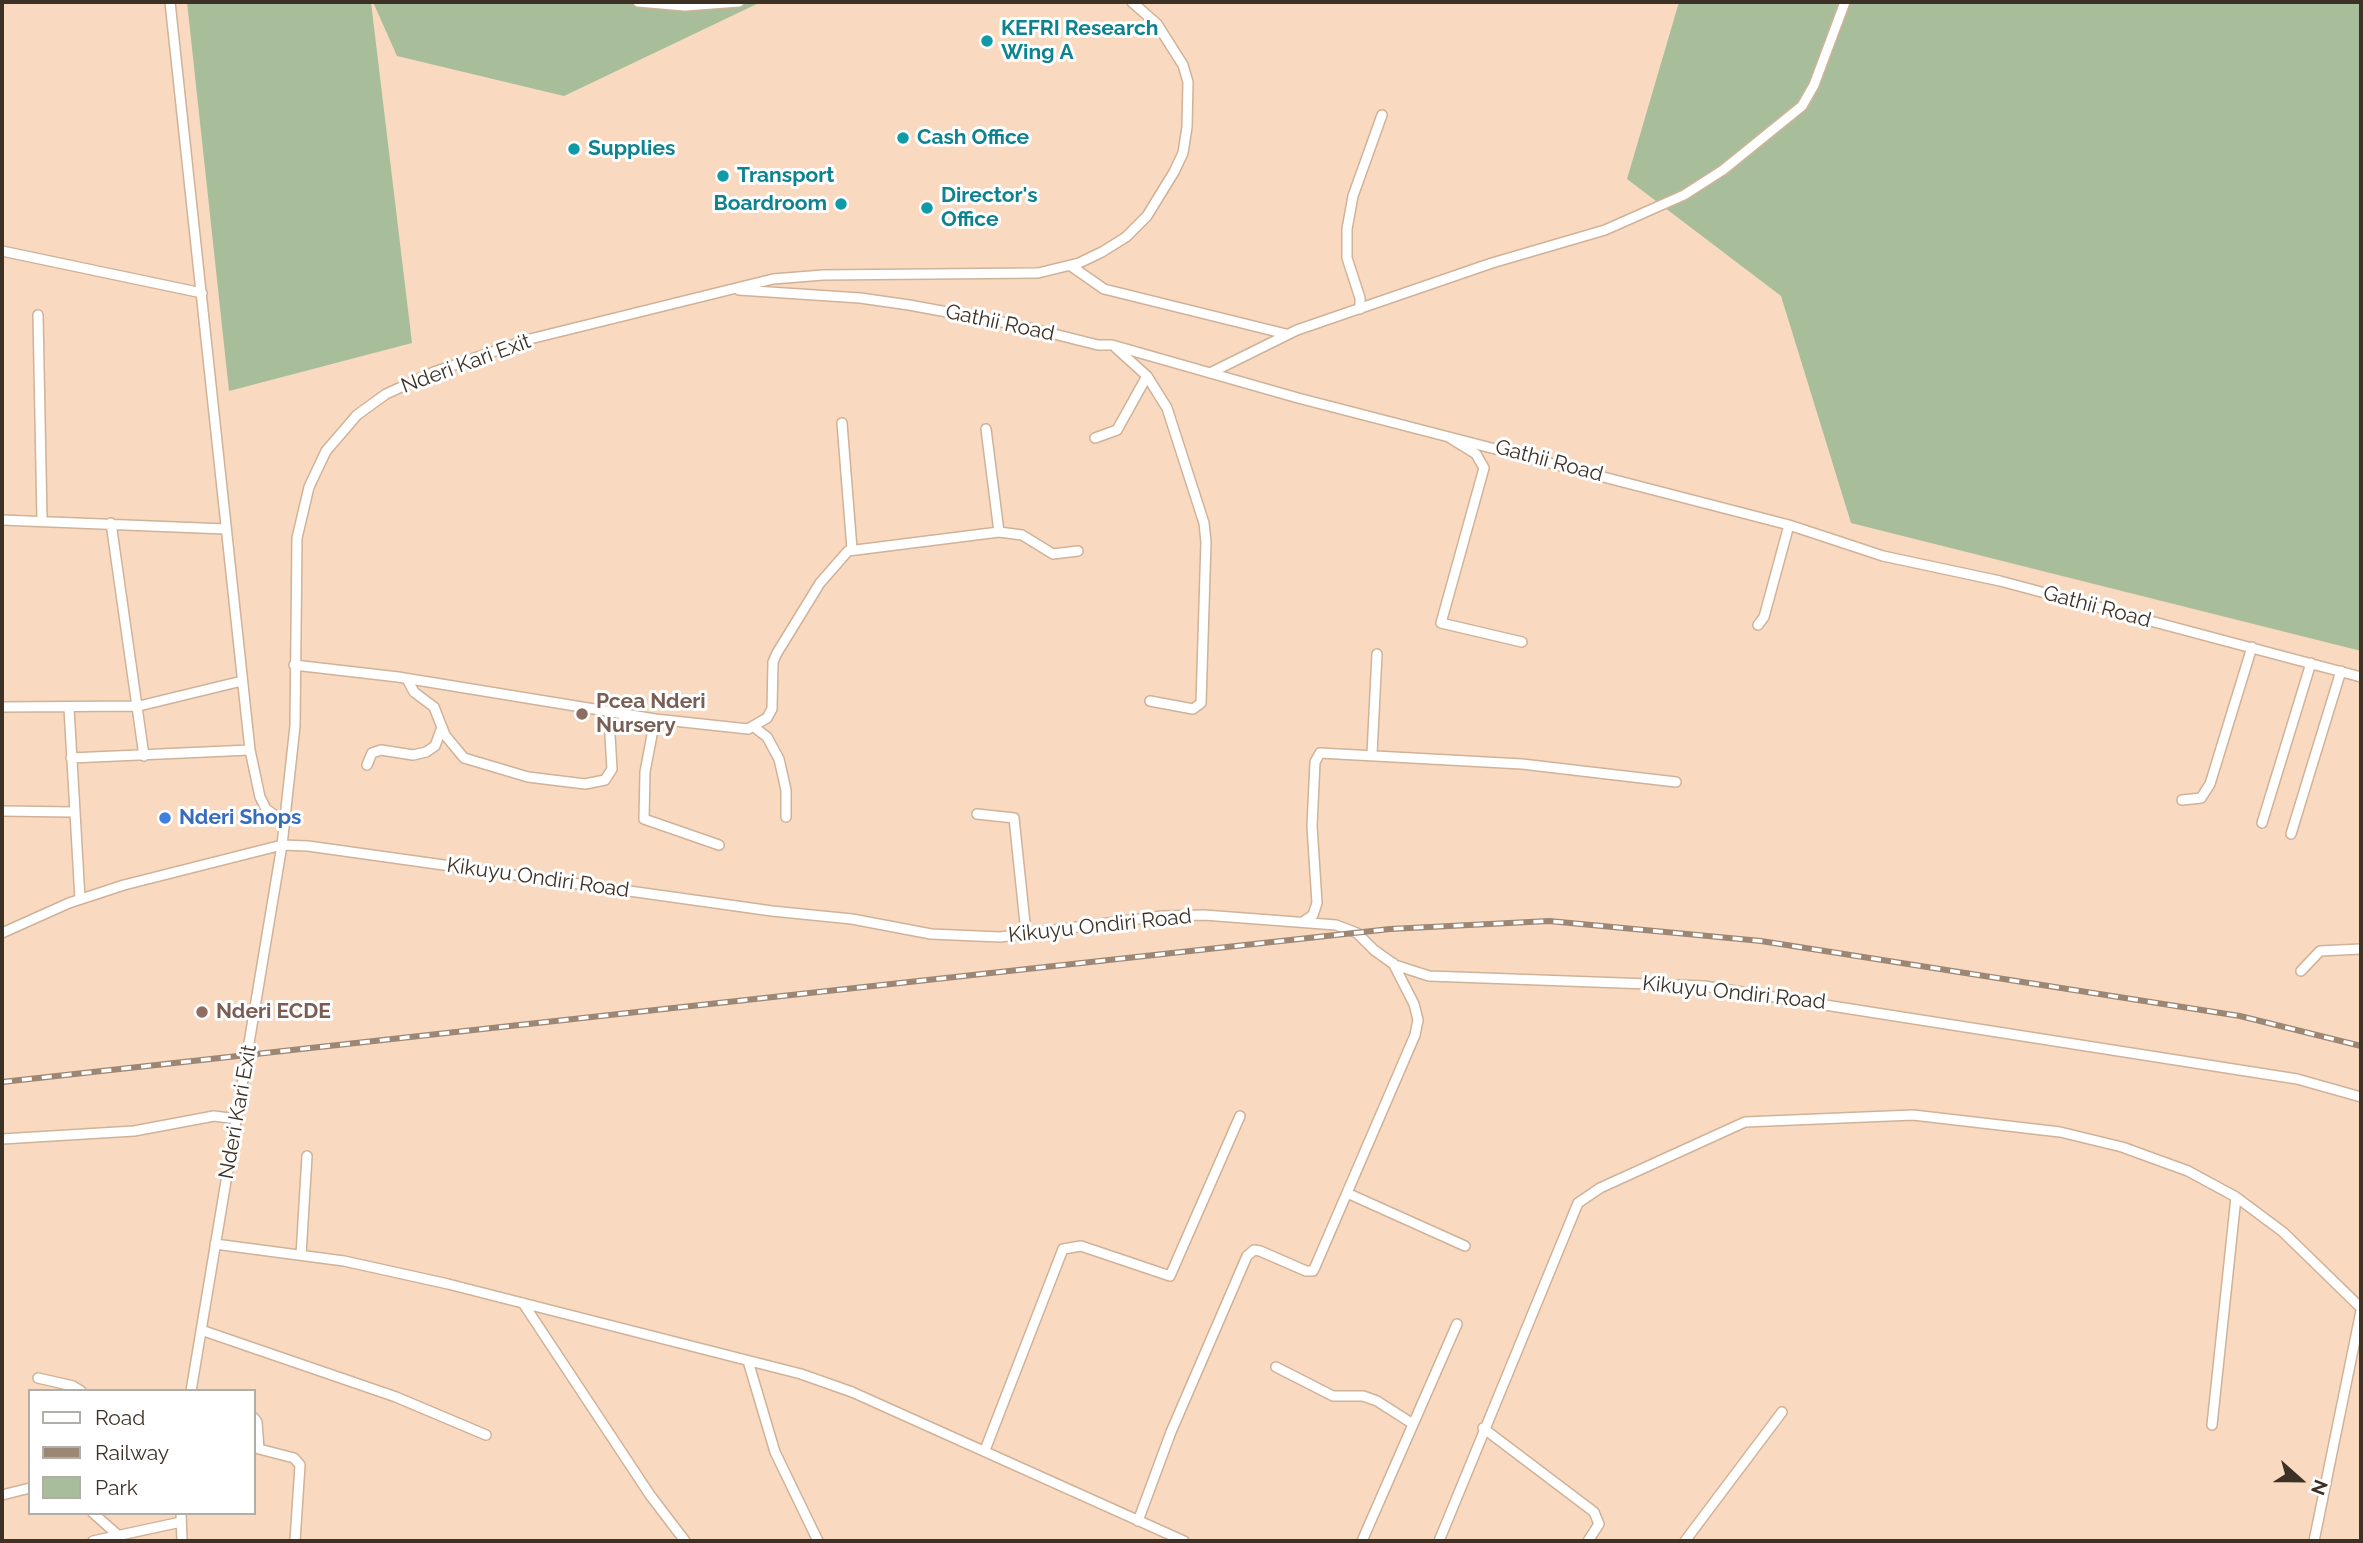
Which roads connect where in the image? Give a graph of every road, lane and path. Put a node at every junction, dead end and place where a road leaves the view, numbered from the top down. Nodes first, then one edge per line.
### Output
1 (170, 2) edge
2 (638, 2) edge
3 (739, 2) edge
4 (1132, 2) edge
5 (1845, 2) edge
6 (1382, 115) dead end
7 (2, 251) edge
8 (1071, 266) junction
9 (729, 289) junction
10 (202, 293) junction
11 (1360, 310) junction
12 (38, 315) dead end
13 (1286, 334) junction
14 (1112, 345) junction
15 (1210, 373) junction
16 (1147, 376) junction
17 (842, 423) dead end
18 (986, 429) dead end
19 (1443, 433) junction
20 (1094, 438) dead end
21 (2, 520) edge
22 (42, 520) junction
23 (111, 523) junction
24 (1789, 525) junction
25 (225, 529) junction
26 (999, 531) junction
27 (852, 550) junction
28 (1078, 551) dead end
29 (1758, 625) dead end
30 (1522, 642) dead end
31 (2252, 647) junction
32 (1377, 654) dead end
33 (2311, 663) junction
34 (295, 665) junction
35 (2341, 671) junction
36 (2361, 677) edge
37 (407, 679) junction
38 (242, 681) junction
39 (1150, 701) dead end
40 (139, 706) junction
41 (2, 707) edge
42 (69, 708) junction
43 (655, 719) junction
44 (442, 727) junction
45 (754, 727) junction
46 (610, 735) dead end
47 (250, 750) junction
48 (1372, 754) junction
49 (144, 756) junction
50 (71, 758) junction
51 (367, 765) dead end
52 (1676, 782) dead end
53 (2182, 800) dead end
54 (2, 811) edge
55 (73, 812) junction
56 (977, 814) dead end
57 (786, 817) dead end
58 (284, 822) junction
59 (2262, 823) dead end
60 (2291, 834) dead end
61 (282, 845) junction
62 (719, 845) dead end
63 (80, 899) junction
64 (1303, 922) junction
65 (2, 933) edge
66 (1026, 933) junction
67 (2361, 949) edge
68 (1393, 963) junction
69 (2301, 971) dead end
70 (2361, 1097) edge
71 (1240, 1116) dead end
72 (237, 1119) junction
73 (2, 1139) edge
74 (307, 1156) dead end
75 (1347, 1194) junction
76 (2236, 1197) junction
77 (215, 1244) junction
78 (1465, 1246) dead end
79 (301, 1255) junction
80 (523, 1303) junction
81 (2361, 1310) edge
82 (1457, 1324) dead end
83 (201, 1330) junction
84 (748, 1361) junction
85 (1276, 1367) dead end
86 (38, 1378) dead end
87 (78, 1389) edge
88 (191, 1389) edge
89 (1782, 1412) dead end
90 (256, 1421) edge
91 (1413, 1424) junction
92 (2212, 1425) dead end
93 (1483, 1428) junction
94 (486, 1435) dead end
95 (256, 1444) edge
96 (256, 1444) edge
97 (985, 1450) junction
98 (28, 1488) edge
99 (2, 1495) edge
100 (95, 1515) edge
101 (181, 1518) edge
102 (1138, 1521) junction
103 (119, 1536) junction
104 (93, 1541) edge
105 (183, 1541) edge
106 (295, 1541) edge
107 (685, 1541) edge
108 (818, 1541) edge
109 (1184, 1541) edge
110 (1362, 1541) edge
111 (1439, 1541) edge
112 (1588, 1541) edge
113 (1685, 1541) edge
114 (2314, 1541) edge

1 - 10 street
2 - 3 street
4 - 8 street, Nderi Kari Exit
5 - 11 street
6 - 11 street
7 - 10 street
8 - 9 street, Nderi Kari Exit
8 - 13 street
9 - 14 street, Gathii Road
9 - 34 street, Nderi Kari Exit
10 - 25 street
11 - 13 street
12 - 22 street
13 - 15 street
14 - 15 street, Gathii Road
14 - 16 street
15 - 19 street, Gathii Road
16 - 20 street
16 - 39 street
17 - 27 street
18 - 26 street
19 - 24 street, Gathii Road
19 - 30 street
21 - 22 street
22 - 23 street
23 - 25 street
23 - 40 street
24 - 29 street
24 - 31 street, Gathii Road
25 - 38 street
26 - 27 street
26 - 28 street
27 - 45 street
31 - 33 street, Gathii Road
31 - 53 street
32 - 48 street
33 - 35 street, Gathii Road
33 - 59 street
34 - 37 street
34 - 58 street, Nderi Kari Exit
35 - 36 street, Gathii Road
35 - 60 street
37 - 43 street
37 - 44 street
38 - 40 street
38 - 47 street
40 - 42 street
40 - 49 street
41 - 42 street
42 - 50 street
43 - 45 street
43 - 62 street
44 - 46 street
44 - 51 street
45 - 57 street
47 - 49 street
47 - 58 street
48 - 52 street
48 - 64 street
49 - 50 street
50 - 55 street
54 - 55 street
55 - 63 street
56 - 66 street
58 - 61 street, Nderi Kari Exit
61 - 63 street, Kikuyu Ondiri Road
61 - 66 street, Kikuyu Ondiri Road
61 - 72 street, Nderi Kari Exit
63 - 65 street, Kikuyu Ondiri Road
64 - 66 street, Kikuyu Ondiri Road
64 - 68 street, Kikuyu Ondiri Road
67 - 69 street
68 - 70 street, Kikuyu Ondiri Road
68 - 75 street
71 - 97 street
72 - 73 street
72 - 77 street, Nderi Kari Exit
74 - 79 street
75 - 78 street
75 - 102 street
76 - 81 street
76 - 92 street
76 - 93 street
77 - 79 street
77 - 83 street, Nderi Kari Exit
79 - 80 street
80 - 84 street
80 - 107 street
81 - 114 street
82 - 91 street
83 - 88 street, Nderi Kari Exit
83 - 94 street
84 - 97 street
84 - 108 street
85 - 91 street
86 - 87 street
89 - 113 street
90 - 95 street
91 - 110 street
93 - 111 street
93 - 112 street
96 - 106 street
97 - 102 street
98 - 99 street
100 - 103 street
101 - 103 street
101 - 105 street
102 - 109 street
103 - 104 street

